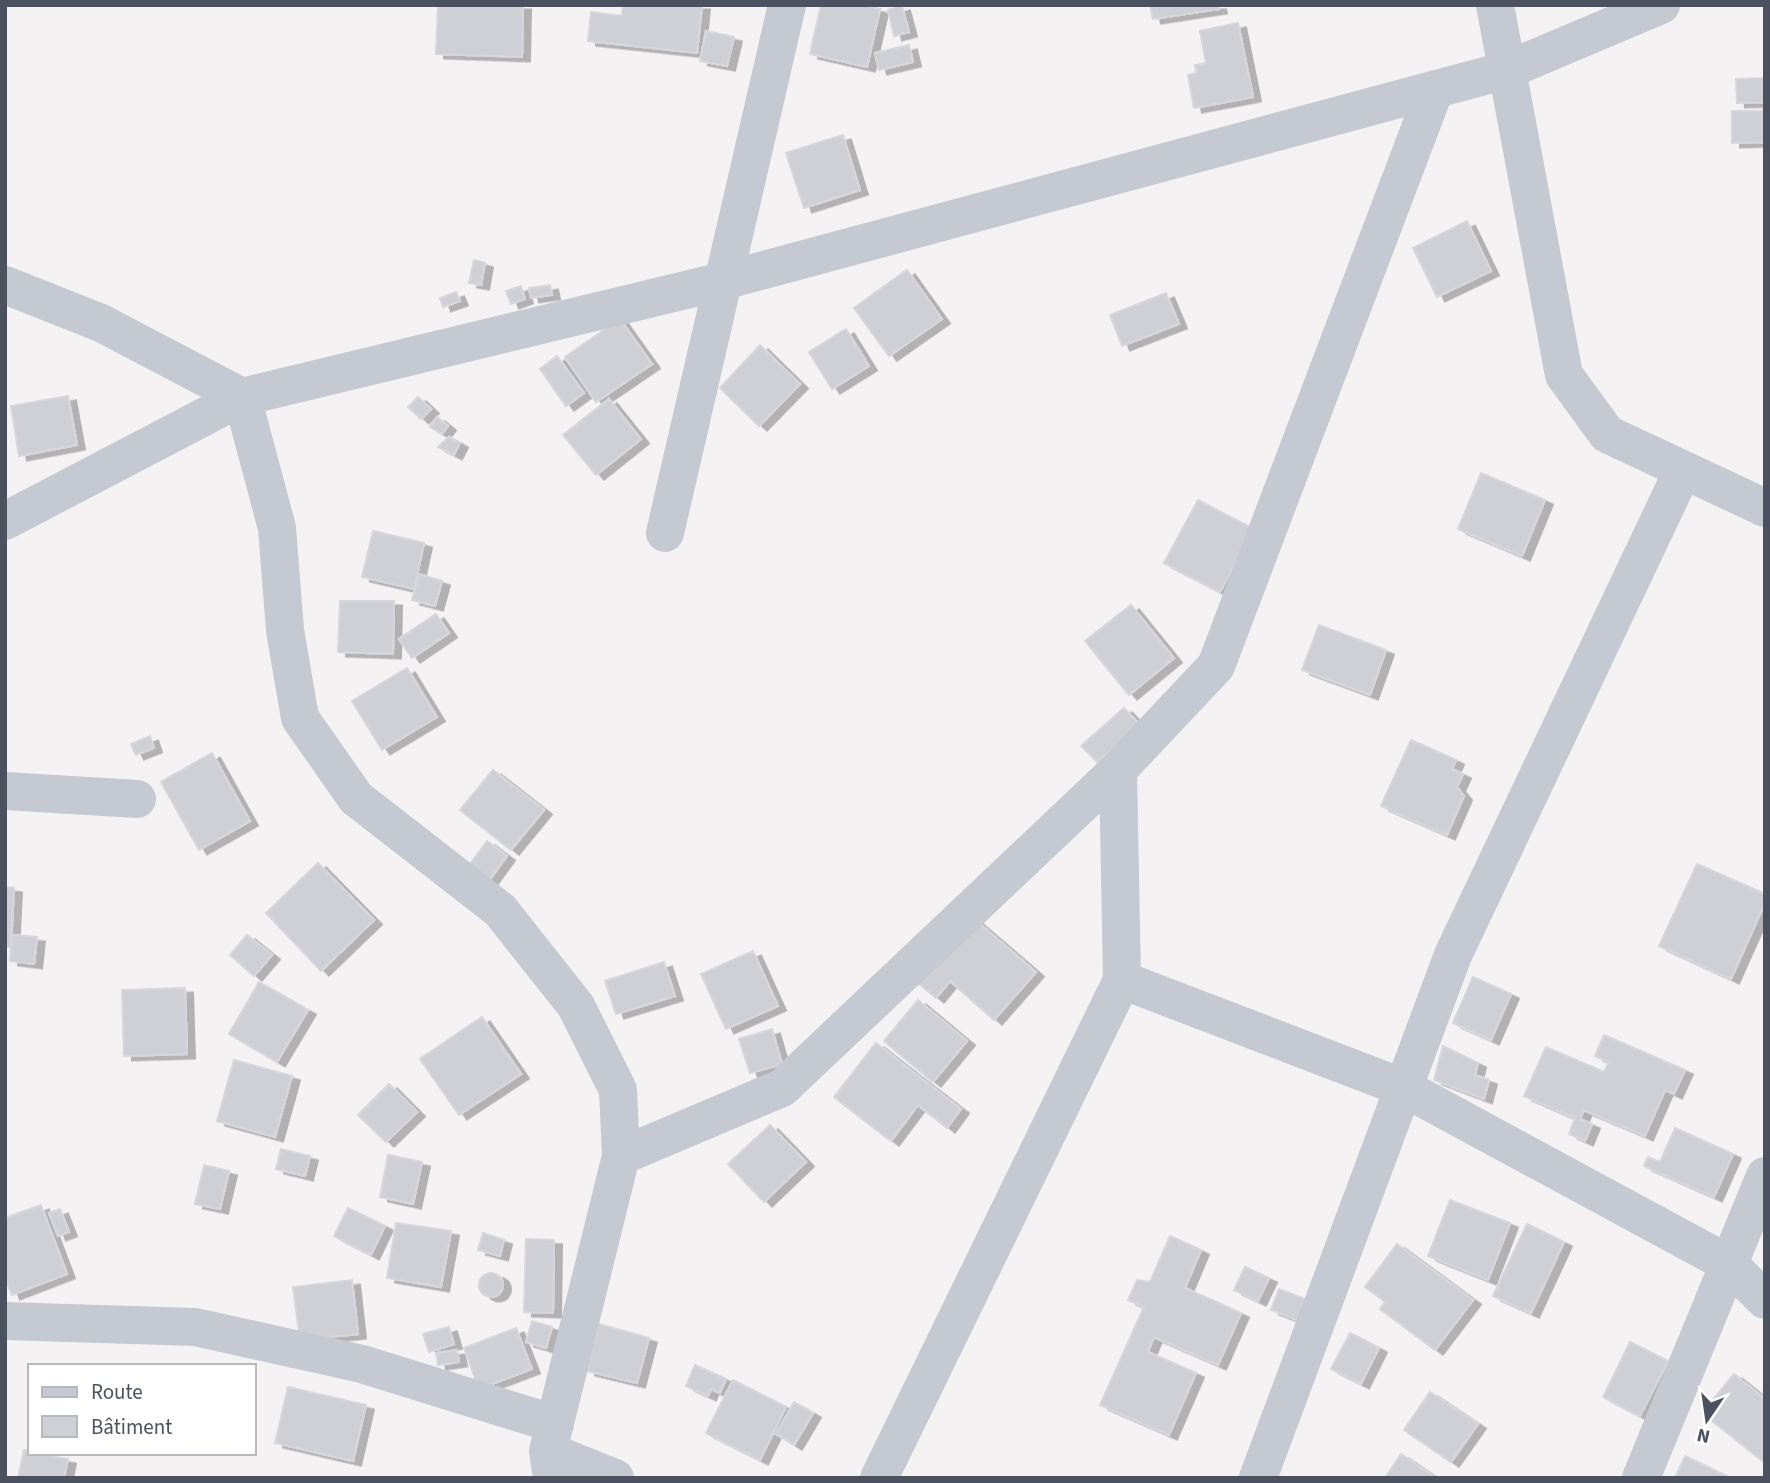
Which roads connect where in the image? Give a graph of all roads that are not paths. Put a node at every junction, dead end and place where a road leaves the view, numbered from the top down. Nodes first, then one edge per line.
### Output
1 (787, 5) edge
2 (1495, 5) edge
3 (1661, 5) edge
4 (1507, 70) junction
5 (1435, 89) junction
6 (723, 281) junction
7 (5, 285) edge
8 (242, 397) junction
9 (1683, 470) junction
10 (1765, 508) edge
11 (5, 521) edge
12 (665, 533) dead end
13 (1118, 770) junction
14 (5, 791) edge
15 (137, 799) dead end
16 (1122, 980) junction
17 (1404, 1088) junction
18 (621, 1156) junction
19 (1765, 1177) edge
20 (1729, 1264) junction
21 (1765, 1300) edge
22 (5, 1321) edge
23 (551, 1451) edge
24 (615, 1478) edge
25 (879, 1478) edge
26 (1258, 1478) edge
27 (1641, 1478) edge

1 - 6 street
2 - 4 street
3 - 4 street
4 - 5 street
4 - 9 street
5 - 6 street
5 - 13 street
6 - 8 street
6 - 12 street
7 - 8 street
8 - 11 street
8 - 18 street
9 - 10 street
9 - 17 street
13 - 16 street
13 - 18 street
14 - 15 street
16 - 17 street
16 - 25 street
17 - 20 street
17 - 26 street
18 - 23 street
19 - 20 street
20 - 21 street
20 - 27 street
22 - 23 street
23 - 24 street

